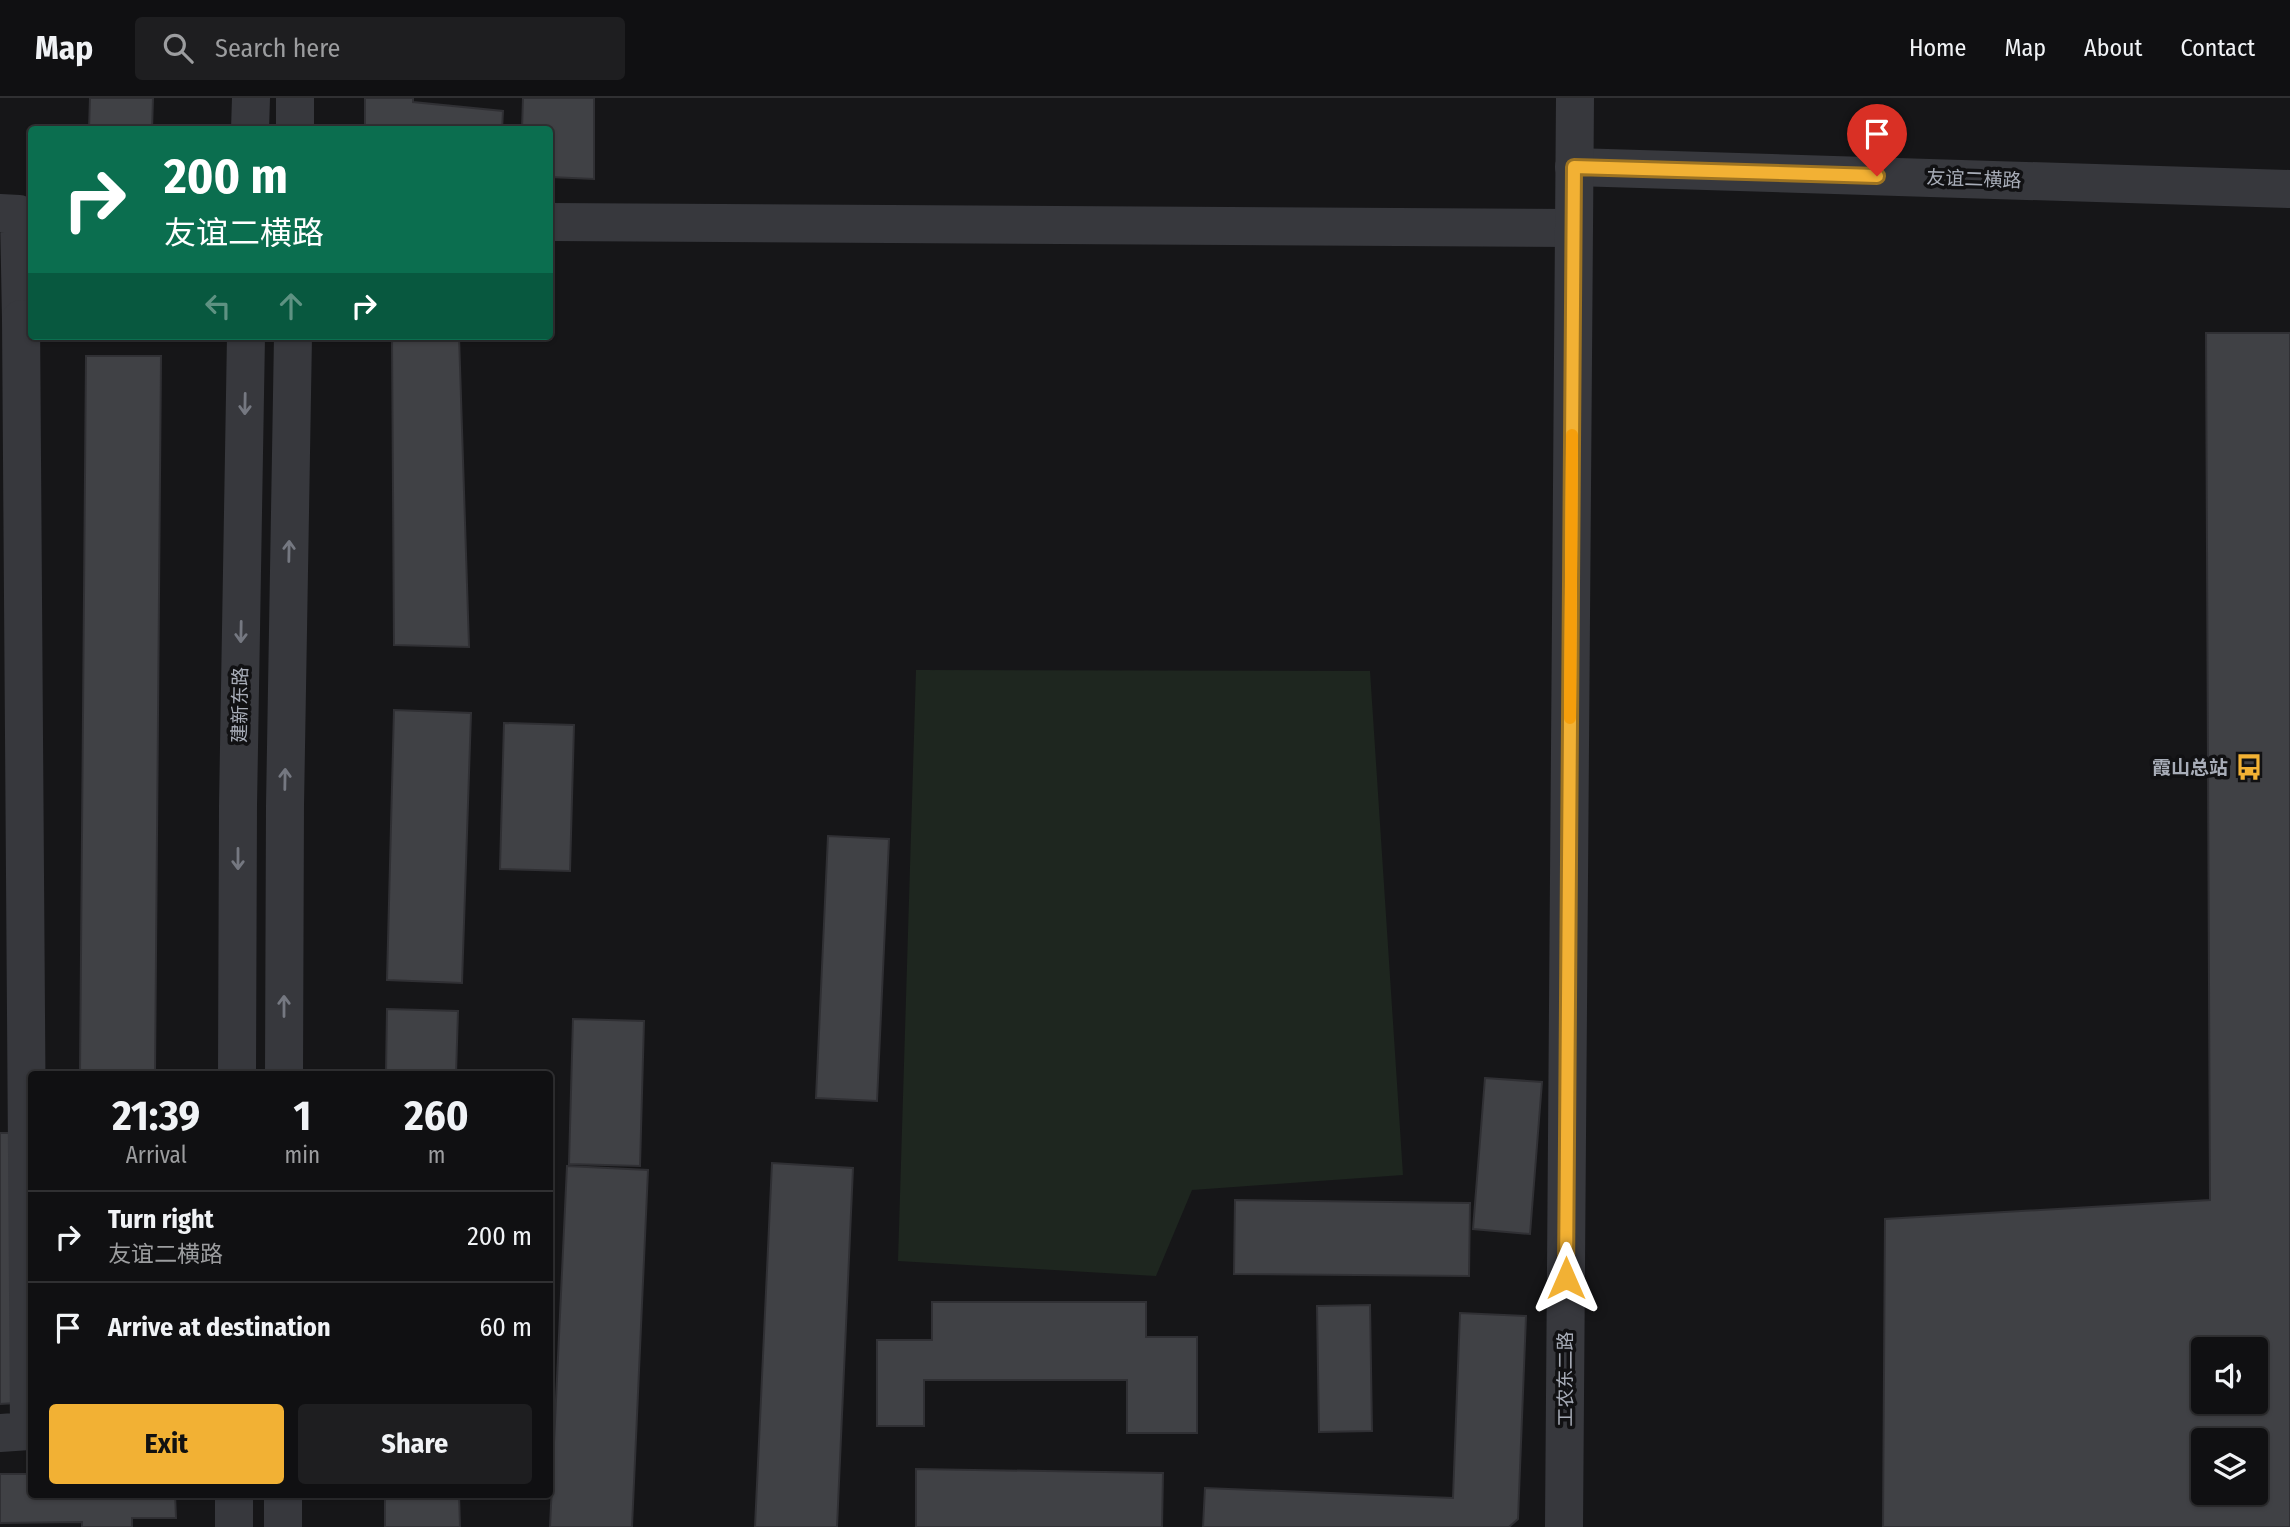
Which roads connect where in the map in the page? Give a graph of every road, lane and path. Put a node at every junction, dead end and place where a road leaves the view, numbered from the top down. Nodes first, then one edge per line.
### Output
1 (251, 98) edge
2 (295, 98) edge
3 (1575, 98) edge
4 (250, 126) edge
5 (295, 126) edge
6 (1574, 167) junction
7 (2290, 189) edge
8 (0, 212) edge
9 (553, 222) edge
10 (1574, 228) junction
11 (26, 319) edge
12 (246, 340) edge
13 (293, 340) edge
14 (12, 610) edge
15 (13, 877) edge
16 (237, 1071) edge
17 (284, 1071) edge
18 (14, 1111) edge
19 (28, 1410) edge
20 (28, 1431) edge
21 (0, 1433) edge
22 (234, 1498) edge
23 (283, 1498) edge
24 (234, 1527) edge
25 (283, 1527) edge
26 (1564, 1527) edge

1 - 4 street
2 - 5 street
3 - 6 street, 工农东二路
6 - 7 street, 友谊二横路
6 - 10 street, 工农东二路
8 - 11 street
9 - 10 street
10 - 26 street, 工农东二路
11 - 14 street
12 -> 16 street, 建新东路
17 -> 13 street
14 - 15 street
15 - 18 street
18 - 19 street
20 - 21 street
22 - 24 street
23 - 25 street

